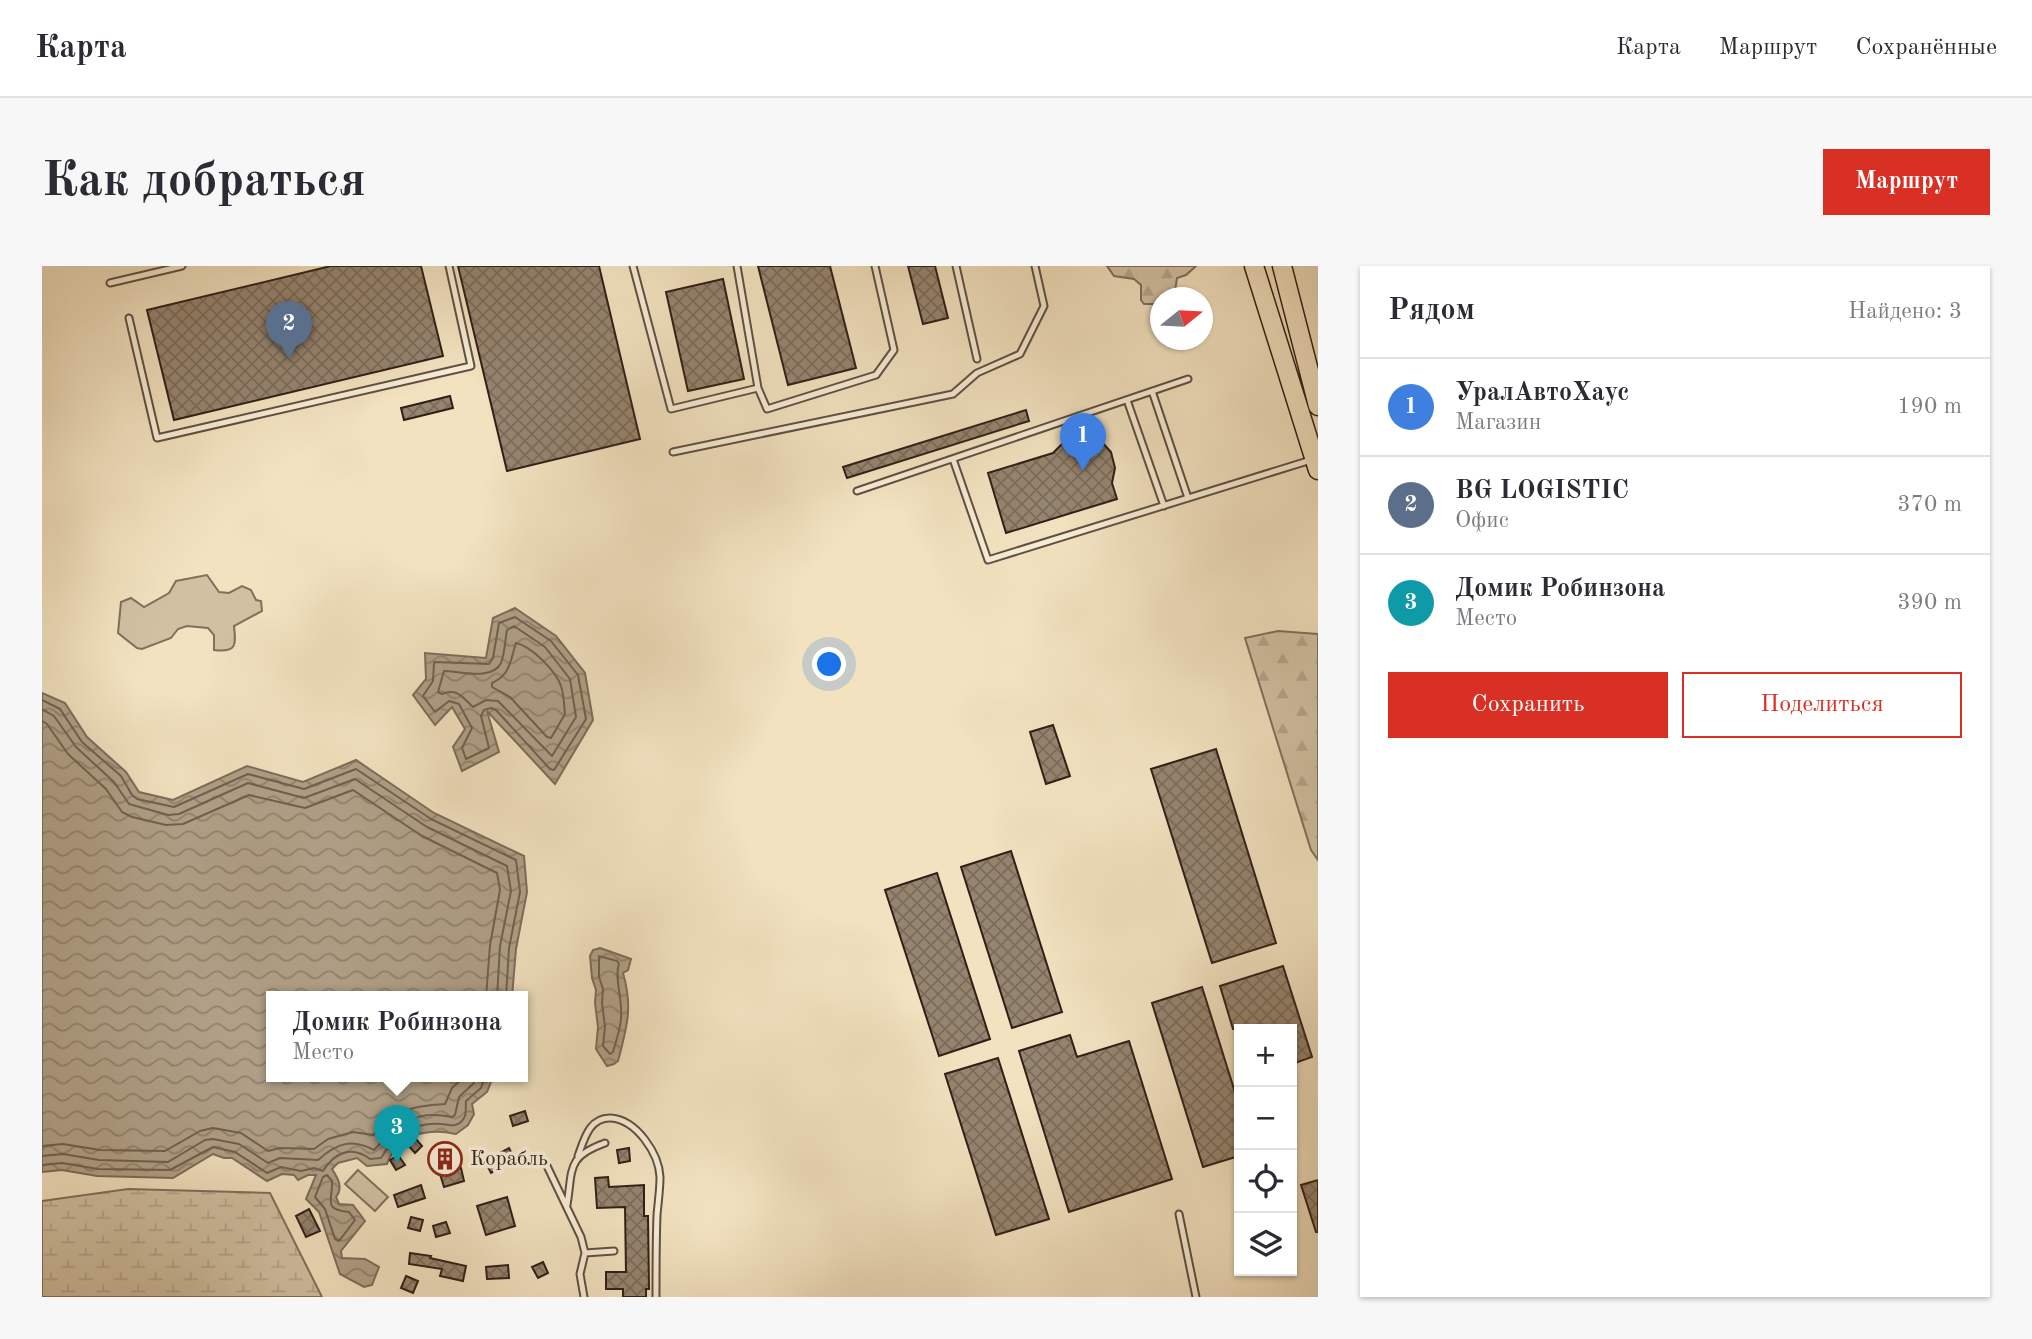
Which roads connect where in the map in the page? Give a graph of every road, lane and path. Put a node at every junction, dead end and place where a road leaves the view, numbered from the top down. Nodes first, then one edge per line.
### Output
1 (182, 266) edge
2 (449, 266) edge
3 (633, 266) edge
4 (737, 266) edge
5 (875, 266) edge
6 (956, 266) edge
7 (1035, 266) edge
8 (1254, 266) edge
9 (1282, 266) edge
10 (110, 282) dead end
11 (128, 318) dead end
12 (977, 359) dead end
13 (1188, 379) dead end
14 (758, 388) junction
15 (1152, 391) junction
16 (1127, 400) junction
17 (1318, 406) edge
18 (673, 452) dead end
19 (953, 459) junction
20 (1316, 464) edge
21 (858, 491) dead end
22 (1188, 498) junction
23 (1164, 506) junction
24 (605, 1143) dead end
25 (578, 1156) junction
26 (547, 1166) dead end
27 (567, 1207) junction
28 (1179, 1214) dead end
29 (614, 1251) dead end
30 (586, 1253) junction
31 (584, 1297) edge
32 (656, 1297) edge
33 (1196, 1297) edge

1 - 10 lane
2 - 11 lane
3 - 14 lane
4 - 14 lane
5 - 14 lane
6 - 12 lane
7 - 18 lane
8 - 20 main road
9 - 17 main road
13 - 15 lane
15 - 16 lane
15 - 22 lane
16 - 19 lane
16 - 23 lane
19 - 21 lane
19 - 23 lane
20 - 22 lane
22 - 23 lane
24 - 25 lane
25 - 27 lane
25 - 32 lane
26 - 27 lane
27 - 30 lane
28 - 33 lane
29 - 30 lane
30 - 31 lane

